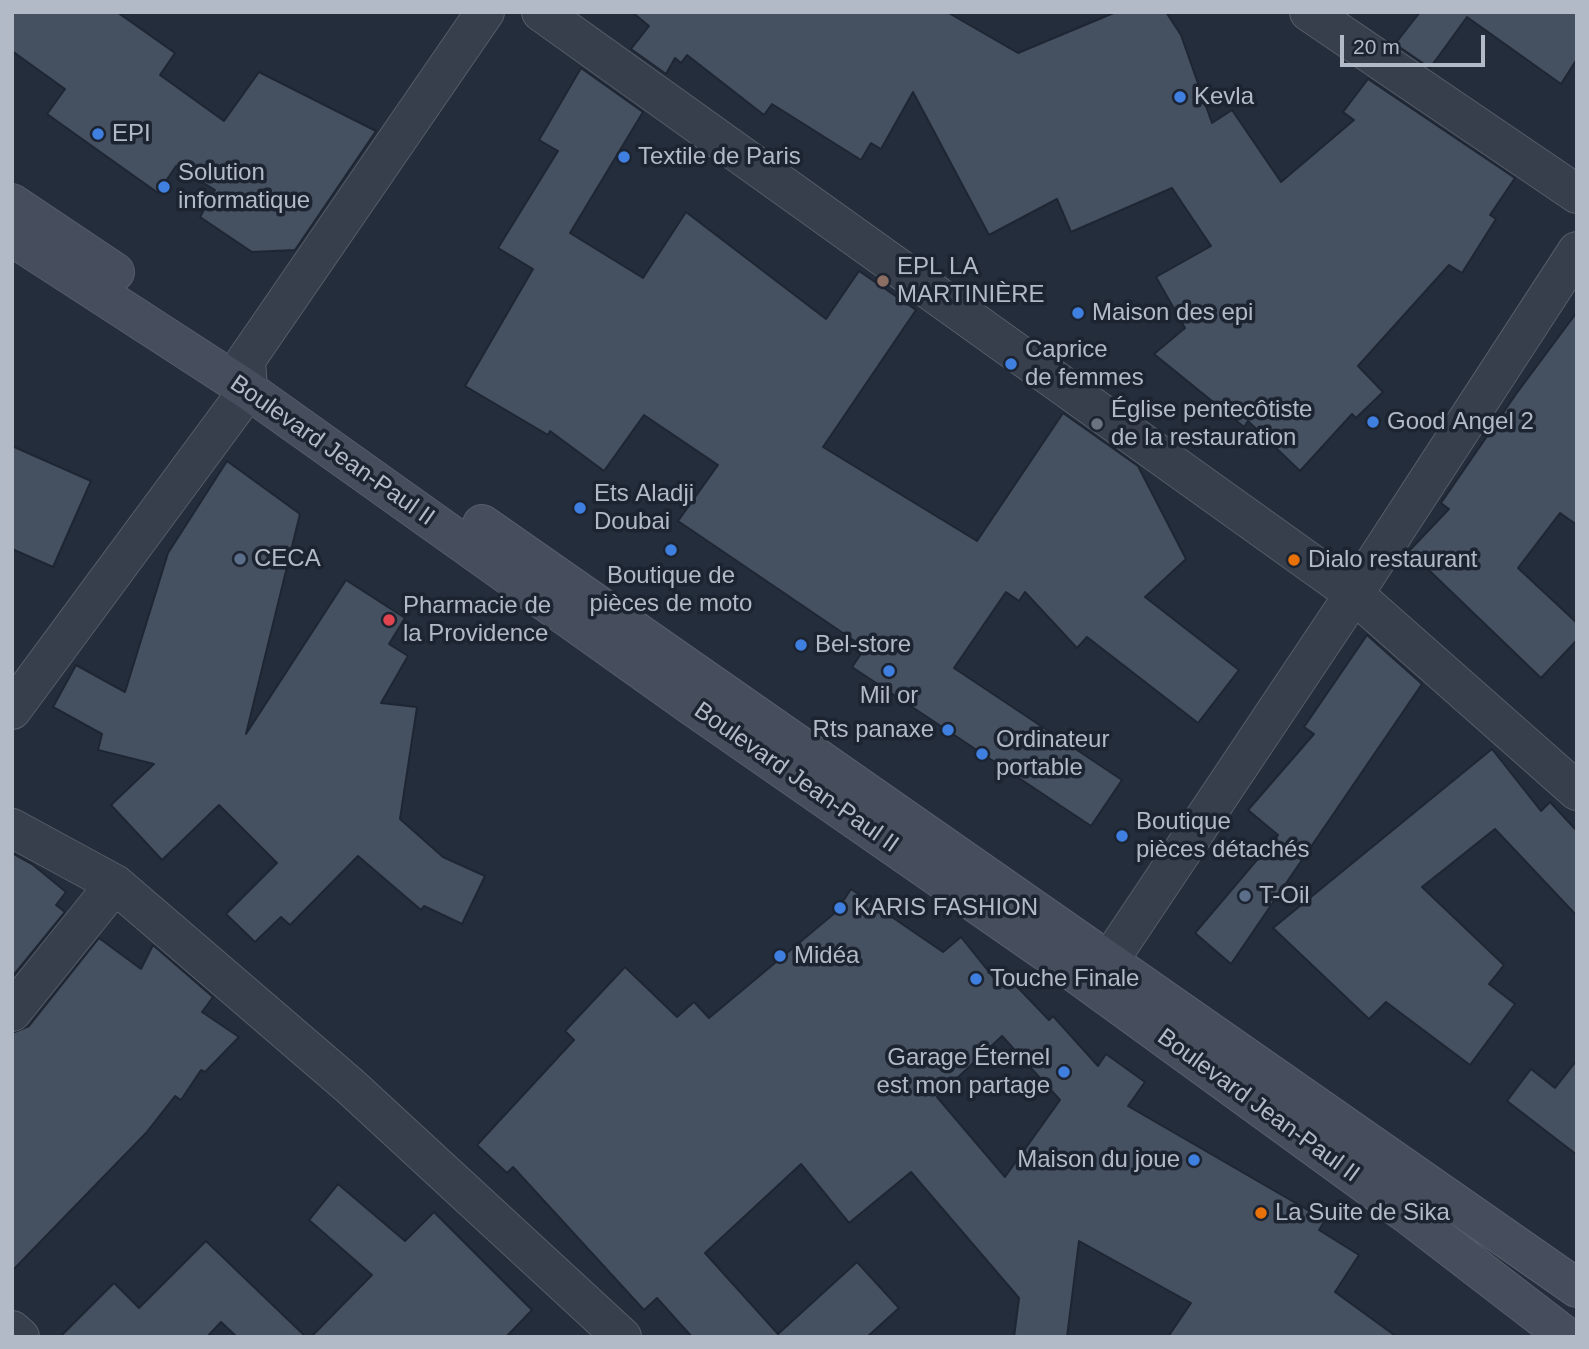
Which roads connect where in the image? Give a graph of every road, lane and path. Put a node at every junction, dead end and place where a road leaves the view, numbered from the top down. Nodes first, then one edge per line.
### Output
1 (485, 12) edge
2 (541, 12) edge
3 (1309, 12) edge
4 (1577, 194) edge
5 (12, 204) edge
6 (12, 237) edge
7 (1577, 251) edge
8 (247, 375) junction
9 (1354, 594) junction
10 (12, 710) edge
11 (1577, 791) edge
12 (12, 828) edge
13 (115, 884) junction
14 (1109, 961) junction
15 (12, 1012) edge
16 (1577, 1288) edge
17 (12, 1330) edge
18 (20, 1337) edge
19 (622, 1337) edge
20 (1567, 1337) edge

1 - 8 street
2 - 9 street
3 - 4 street
5 - 8 main road, Boulevard Jean-Paul II
6 - 8 main road, Boulevard Jean-Paul II
7 - 9 street
8 - 10 street
8 - 14 main road, Boulevard Jean-Paul II
8 - 20 main road, Boulevard Jean-Paul II
9 - 11 street
9 - 14 street
12 - 13 street
13 - 15 street
13 - 19 street
14 - 16 main road, Boulevard Jean-Paul II
17 - 18 street

